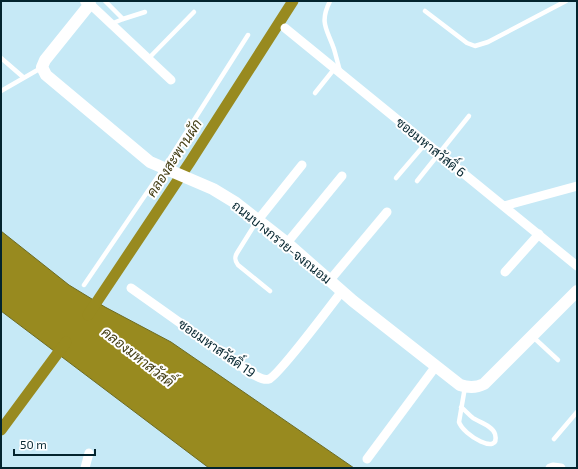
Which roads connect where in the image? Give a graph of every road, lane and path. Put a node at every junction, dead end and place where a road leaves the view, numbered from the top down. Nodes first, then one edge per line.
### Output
1 (105, 1) edge
2 (330, 1) edge
3 (566, 1) edge
4 (88, 3) edge
5 (425, 11) dead end
6 (145, 12) dead end
7 (194, 12) dead end
8 (123, 19) junction
9 (111, 24) junction
10 (285, 28) dead end
11 (248, 35) dead end
12 (1, 58) edge
13 (148, 59) junction
14 (42, 67) junction
15 (337, 70) junction
16 (23, 77) junction
17 (171, 80) dead end
18 (1, 91) edge
19 (315, 93) dead end
20 (469, 116) dead end
21 (426, 143) junction
22 (439, 154) junction
23 (302, 165) dead end
24 (163, 169) junction
25 (342, 176) dead end
26 (396, 178) dead end
27 (418, 181) dead end
28 (577, 186) edge
29 (504, 206) junction
30 (388, 212) dead end
31 (258, 220) junction
32 (539, 234) junction
33 (287, 243) junction
34 (577, 266) edge
35 (505, 272) dead end
36 (330, 280) junction
37 (84, 285) dead end
38 (131, 288) dead end
39 (270, 291) dead end
40 (342, 291) junction
41 (575, 296) edge
42 (532, 336) junction
43 (558, 360) dead end
44 (436, 366) junction
45 (464, 386) junction
46 (461, 407) junction
47 (577, 412) edge
48 (554, 439) dead end
49 (89, 453) dead end
50 (367, 459) dead end
51 (85, 468) edge
52 (550, 468) edge
53 (561, 468) edge

1 - 8 lane
2 - 15 lane
3 - 5 lane
4 - 9 street
4 - 14 street
6 - 8 lane
7 - 13 lane
8 - 9 lane
9 - 13 street
10 - 15 street, ซอยมหาสวัสดิ์ 6
11 - 24 lane
12 - 16 lane
13 - 17 street
14 - 16 lane
14 - 24 street, ถนนบางกรวย-จงถนอม
15 - 19 lane
15 - 21 street, ซอยมหาสวัสดิ์ 6
16 - 18 lane
20 - 22 lane
21 - 22 street, ซอยมหาสวัสดิ์ 6
21 - 26 lane
22 - 27 lane
22 - 29 street, ซอยมหาสวัสดิ์ 6
23 - 31 street
24 - 31 street, ถนนบางกรวย-จงถนอม
24 - 37 lane
25 - 33 street
28 - 29 street
29 - 32 street, ซอยมหาสวัสดิ์ 6
30 - 36 street
31 - 33 street, ถนนบางกรวย-จงถนอม
31 - 39 lane
32 - 34 street, ซอยมหาสวัสดิ์ 6
32 - 35 street
33 - 36 street, ถนนบางกรวย-จงถนอม
36 - 40 street, ถนนบางกรวย-จงถนอม
38 - 40 street, ซอยมหาสวัสดิ์ 19
40 - 44 street, ถนนบางกรวย-จงถนอม
41 - 42 street
42 - 43 lane
42 - 45 street
44 - 45 street, ถนนบางกรวย-จงถนอม
44 - 50 street
45 - 46 lane
46 - 46 lane
47 - 48 lane
49 - 51 street
52 - 53 street

